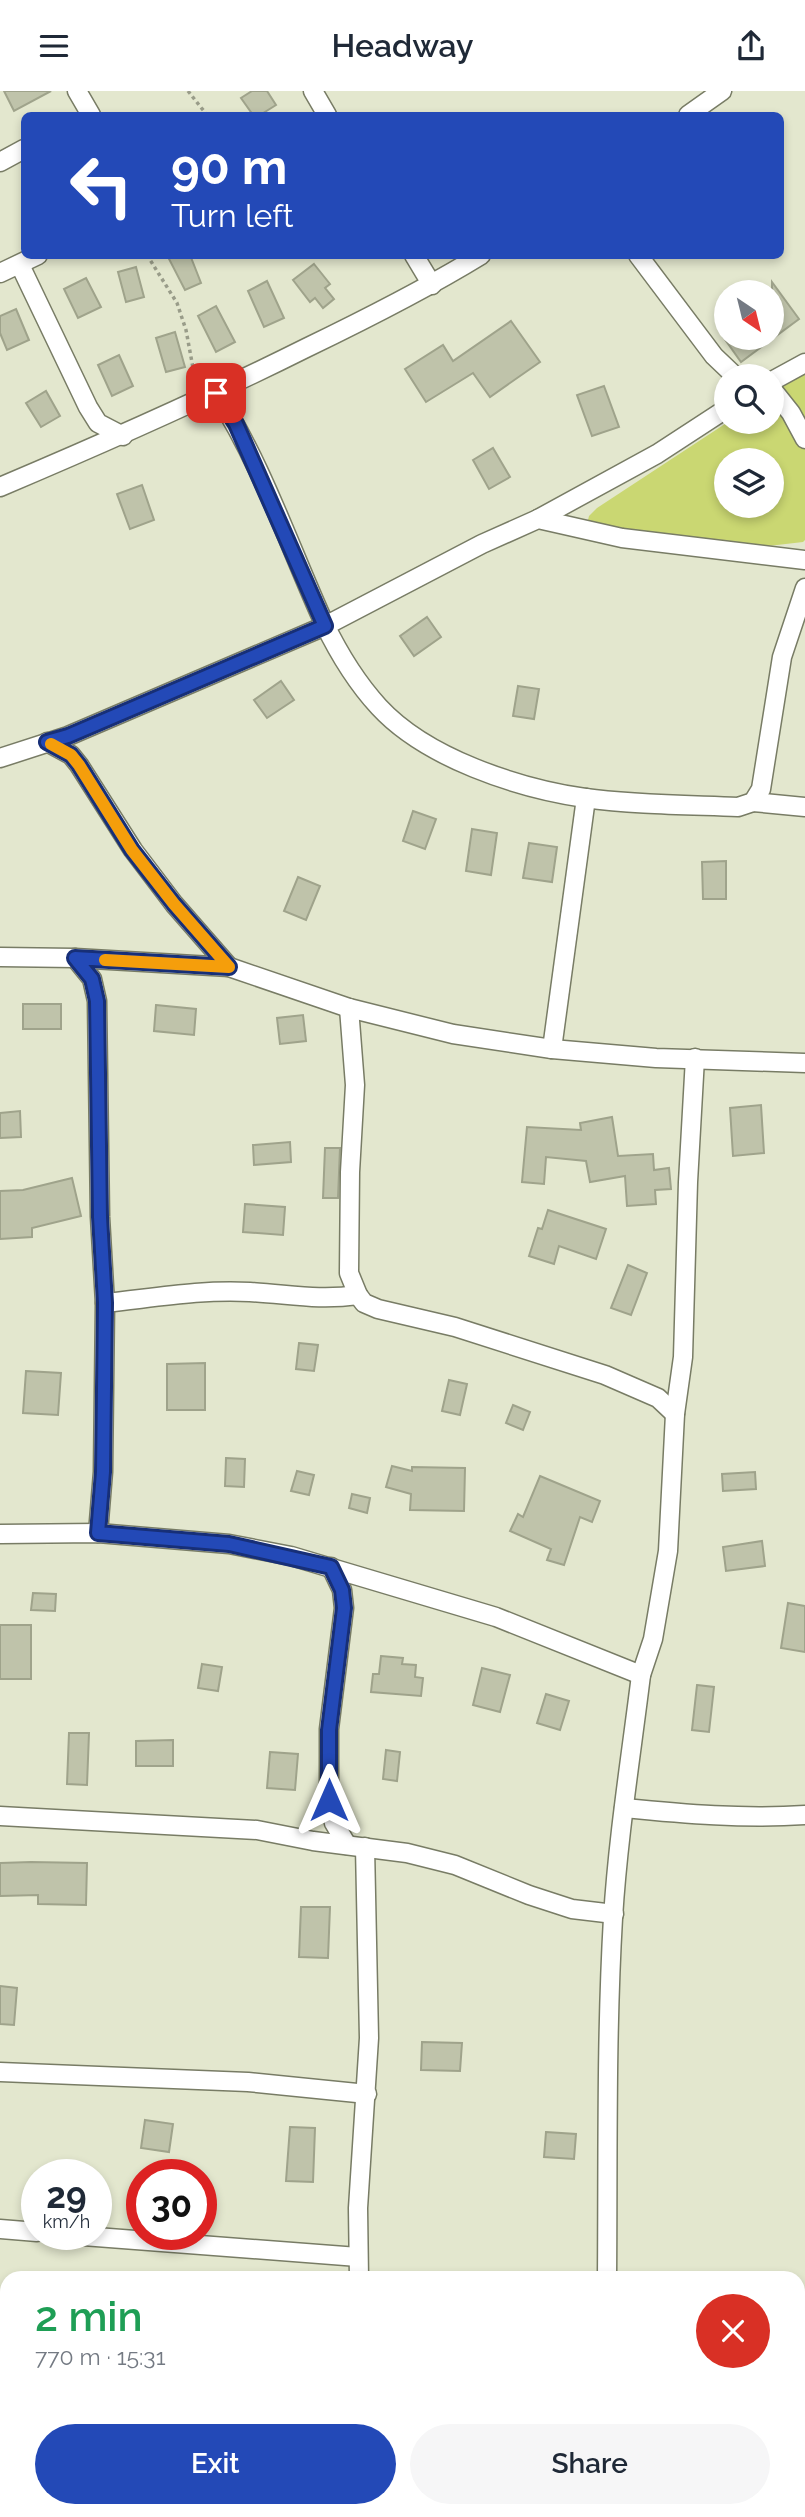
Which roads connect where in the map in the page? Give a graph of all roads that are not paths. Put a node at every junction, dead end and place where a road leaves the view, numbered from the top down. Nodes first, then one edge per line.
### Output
1 (76, 91) edge
2 (313, 91) edge
3 (722, 91) edge
4 (87, 112) edge
5 (325, 112) edge
6 (692, 112) edge
7 (21, 151) edge
8 (0, 162) edge
9 (31, 259) edge
10 (416, 259) edge
11 (474, 259) edge
12 (641, 259) edge
13 (20, 265) junction
14 (0, 273) edge
15 (432, 285) junction
16 (805, 363) edge
17 (722, 364) edge
18 (784, 374) edge
19 (210, 395) junction
20 (784, 405) edge
21 (714, 417) edge
22 (122, 436) junction
23 (805, 439) edge
24 (0, 487) edge
25 (538, 519) junction
26 (805, 560) edge
27 (805, 589) edge
28 (325, 626) junction
29 (47, 742) junction
30 (0, 758) edge
31 (586, 798) junction
32 (753, 803) junction
33 (805, 807) edge
34 (0, 957) edge
35 (75, 958) junction
36 (229, 967) junction
37 (349, 1009) junction
38 (552, 1049) junction
39 (695, 1058) junction
40 (805, 1063) edge
41 (358, 1295) junction
42 (105, 1303) junction
43 (675, 1414) junction
44 (98, 1533) junction
45 (0, 1534) edge
46 (331, 1567) junction
47 (641, 1675) junction
48 (624, 1808) junction
49 (805, 1815) edge
50 (0, 1816) edge
51 (356, 1846) junction
52 (614, 1914) junction
53 (0, 2072) edge
54 (367, 2094) junction
55 (0, 2229) edge
56 (21, 2231) edge
57 (112, 2238) edge
58 (358, 2257) junction
59 (359, 2271) edge
60 (607, 2271) edge

1 - 4 street
2 - 5 street
3 - 6 street
7 - 8 street
9 - 13 street
10 - 15 street
11 - 15 street
12 - 17 street
13 - 14 street
13 - 22 street
15 - 19 street
16 - 18 street
19 - 22 street
19 - 28 street
20 - 23 street
21 - 25 street
22 - 24 street
25 - 26 street
25 - 28 street
27 - 32 street
28 - 29 street
28 - 31 street
29 - 30 street
29 - 36 street
31 - 32 street
31 - 38 street
32 - 33 street
34 - 35 street
35 - 36 street
35 - 42 street
36 - 37 street
37 - 38 street
37 - 41 street
38 - 39 street
39 - 40 street
39 - 43 street
41 - 42 street
41 - 43 street
42 - 44 street
43 - 47 street
44 - 45 street
44 - 46 street
46 - 47 street
46 - 51 street
47 - 48 street
48 - 49 street
48 - 52 street
50 - 51 street
51 - 52 street
51 - 54 street
52 - 60 street
53 - 54 street
54 - 58 street
55 - 56 street
57 - 58 street
58 - 59 street

